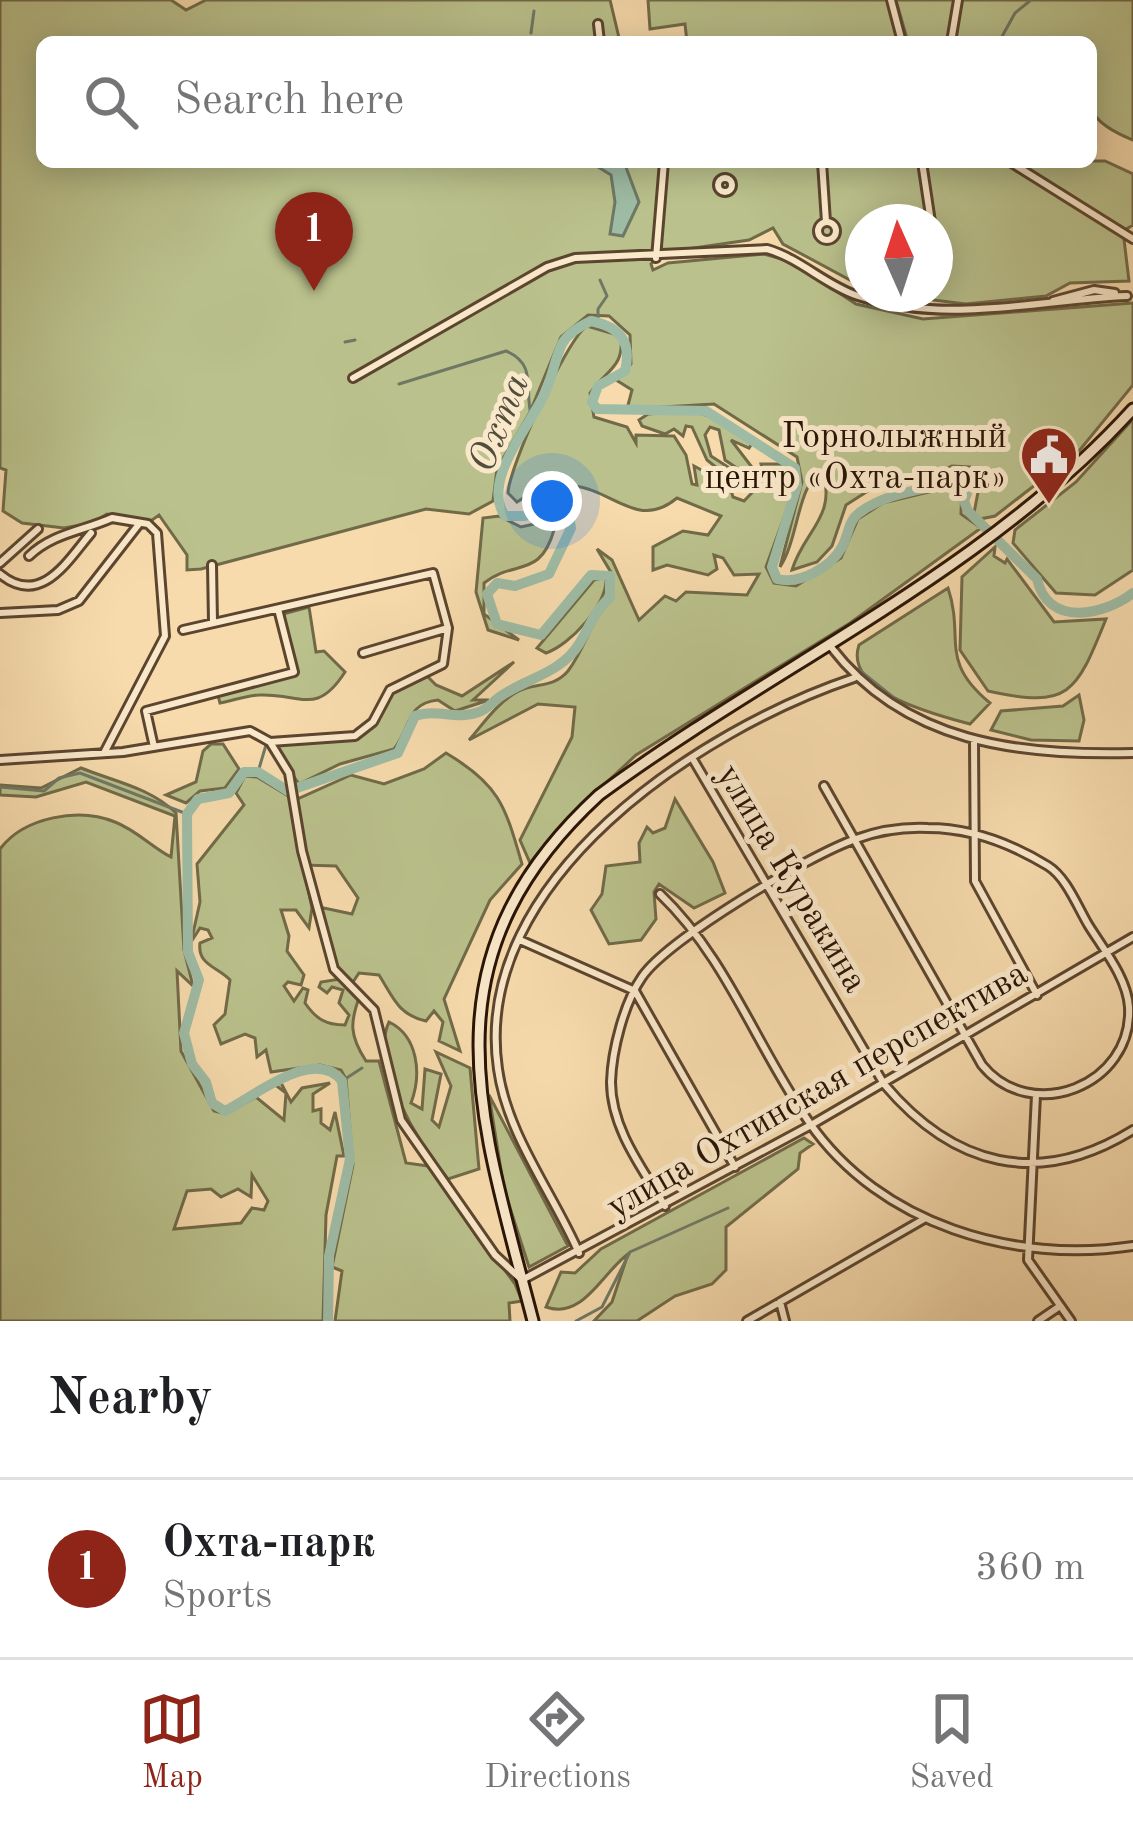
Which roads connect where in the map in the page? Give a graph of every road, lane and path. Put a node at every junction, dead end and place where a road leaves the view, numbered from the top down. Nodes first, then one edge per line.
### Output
1 (891, 0) edge
2 (958, 0) edge
3 (598, 24) dead end
4 (599, 36) edge
5 (900, 36) edge
6 (952, 36) edge
7 (664, 168) edge
8 (724, 168) edge
9 (822, 168) edge
10 (923, 168) edge
11 (1020, 168) edge
12 (725, 178) dead end
13 (928, 204) edge
14 (826, 222) dead end
15 (1133, 239) edge
16 (656, 258) junction
17 (1130, 297) edge
18 (353, 377) dead end
19 (1133, 409) edge
20 (142, 523) junction
21 (38, 529) dead end
22 (93, 530) junction
23 (29, 556) dead end
24 (0, 563) edge
25 (212, 565) dead end
26 (0, 574) edge
27 (278, 608) junction
28 (0, 614) edge
29 (213, 623) junction
30 (448, 628) junction
31 (183, 630) dead end
32 (831, 646) junction
33 (363, 652) dead end
34 (854, 677) junction
35 (270, 742) junction
36 (974, 742) junction
37 (154, 747) junction
38 (1133, 753) edge
39 (104, 754) junction
40 (0, 760) edge
41 (694, 760) junction
42 (824, 786) dead end
43 (972, 831) junction
44 (852, 840) junction
45 (770, 886) junction
46 (660, 894) dead end
47 (697, 929) junction
48 (1133, 937) edge
49 (520, 940) junction
50 (1106, 953) junction
51 (634, 991) junction
52 (1037, 995) junction
53 (1131, 1024) edge
54 (966, 1036) junction
55 (884, 1084) junction
56 (1036, 1094) junction
57 (811, 1126) junction
58 (1133, 1130) edge
59 (1032, 1164) junction
60 (735, 1167) junction
61 (665, 1206) junction
62 (924, 1219) junction
63 (1133, 1246) edge
64 (1029, 1250) junction
65 (579, 1253) junction
66 (522, 1280) junction
67 (780, 1302) junction
68 (1060, 1306) junction
69 (532, 1321) edge
70 (747, 1321) edge
71 (785, 1321) edge
72 (1038, 1321) edge
73 (1071, 1321) edge

1 - 5 street
2 - 6 street
3 - 4 street
7 - 16 street
8 - 12 street
9 - 14 street
10 - 13 street
11 - 15 street
16 - 17 street
16 - 18 street
19 - 32 street
20 - 22 street
20 - 28 street
20 - 39 street
21 - 24 street
22 - 23 street
22 - 26 street
25 - 29 street
27 - 29 street
27 - 30 street
27 - 37 street
29 - 31 street
30 - 33 street
30 - 35 street
32 - 34 street
32 - 66 street
34 - 36 street
34 - 41 street
35 - 37 street
35 - 66 street
36 - 38 street
36 - 43 street
37 - 39 street
39 - 40 street
41 - 45 street, улица Куракина
41 - 49 street
42 - 44 street
43 - 44 street
43 - 50 street
43 - 52 street
44 - 45 street
44 - 54 street
45 - 47 street
45 - 55 street, улица Куракина
46 - 47 street
47 - 51 street
47 - 57 street
48 - 50 street, улица Охтинская перспектива
49 - 51 street
49 - 65 street
50 - 52 street, улица Охтинская перспектива
50 - 53 street
51 - 60 street
51 - 61 street
52 - 54 street, улица Охтинская перспектива
53 - 56 street
54 - 55 street, улица Охтинская перспектива
54 - 56 street
55 - 57 street, улица Охтинская перспектива
55 - 59 street, улица Куракина
56 - 59 street
57 - 60 street, улица Охтинская перспектива
57 - 62 street
58 - 59 street
59 - 64 street
60 - 61 street, улица Охтинская перспектива
61 - 65 street, улица Охтинская перспектива
62 - 64 street
62 - 67 street
63 - 64 street
64 - 68 street
65 - 66 street, улица Охтинская перспектива
66 - 69 street
67 - 70 street
67 - 71 street
68 - 72 street
68 - 73 street

